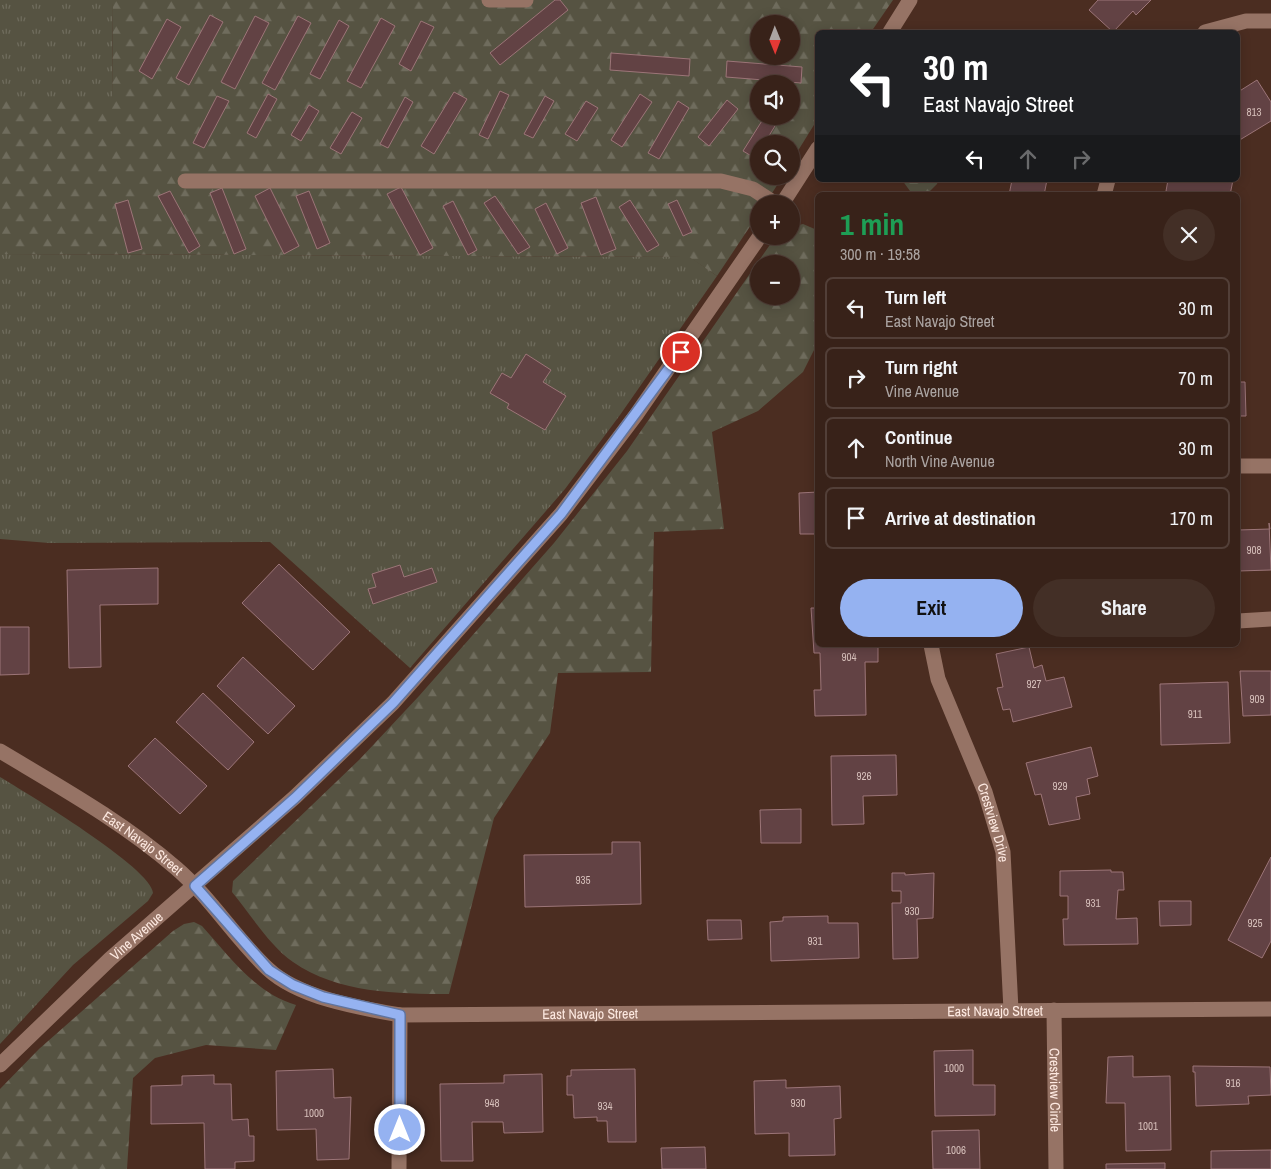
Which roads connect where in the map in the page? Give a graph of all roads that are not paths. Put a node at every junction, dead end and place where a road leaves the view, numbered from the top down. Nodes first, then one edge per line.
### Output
1 (488, 0) edge
2 (526, 0) edge
3 (910, 0) edge
4 (1271, 21) edge
5 (891, 30) edge
6 (1212, 30) edge
7 (815, 153) edge
8 (185, 180) dead end
9 (762, 195) edge
10 (788, 195) edge
11 (754, 245) edge
12 (1240, 466) edge
13 (1271, 466) edge
14 (1271, 619) edge
15 (1240, 620) edge
16 (931, 647) edge
17 (0, 751) edge
18 (195, 886) junction
19 (1271, 1009) edge
20 (1011, 1010) junction
21 (1054, 1010) junction
22 (400, 1015) junction
23 (0, 1065) edge
24 (399, 1169) edge
25 (1056, 1169) edge

1 - 2 street
3 - 5 street
4 - 6 street
7 - 10 street
8 - 9 street
11 - 18 street, Vine Avenue
12 - 13 street
14 - 15 street
16 - 20 street, Crestview Drive
17 - 18 street, East Navajo Street
18 - 22 street, East Navajo Street
18 - 23 street, Vine Avenue
19 - 21 street, East Navajo Street
20 - 21 street, East Navajo Street
20 - 22 street, East Navajo Street
21 - 25 street, Crestview Circle
22 - 24 street

